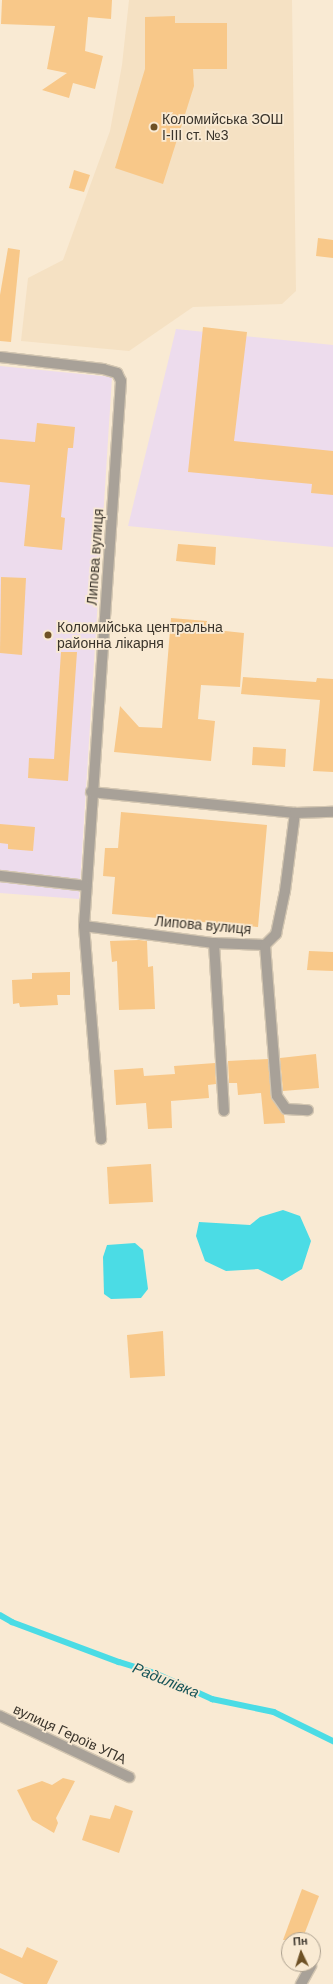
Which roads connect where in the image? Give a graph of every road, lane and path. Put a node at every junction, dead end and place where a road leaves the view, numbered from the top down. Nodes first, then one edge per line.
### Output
1 (0, 357) edge
2 (91, 792) junction
3 (333, 812) edge
4 (295, 813) junction
5 (0, 876) edge
6 (86, 886) junction
7 (84, 926) junction
8 (214, 943) junction
9 (265, 944) junction
10 (308, 1110) dead end
11 (224, 1111) dead end
12 (101, 1139) dead end
13 (0, 1716) edge
14 (129, 1777) dead end
15 (308, 1972) edge
16 (301, 1984) edge

1 - 2 street, Липова вулиця
2 - 4 street
2 - 6 street, Липова вулиця
3 - 4 street
4 - 9 street, Липова вулиця
5 - 6 street
6 - 7 street, Липова вулиця
7 - 8 street, Липова вулиця
7 - 12 street, Липова вулиця
8 - 9 street, Липова вулиця
8 - 11 street
9 - 10 street
13 - 14 street, вулиця Героїв УПА
15 - 16 street

